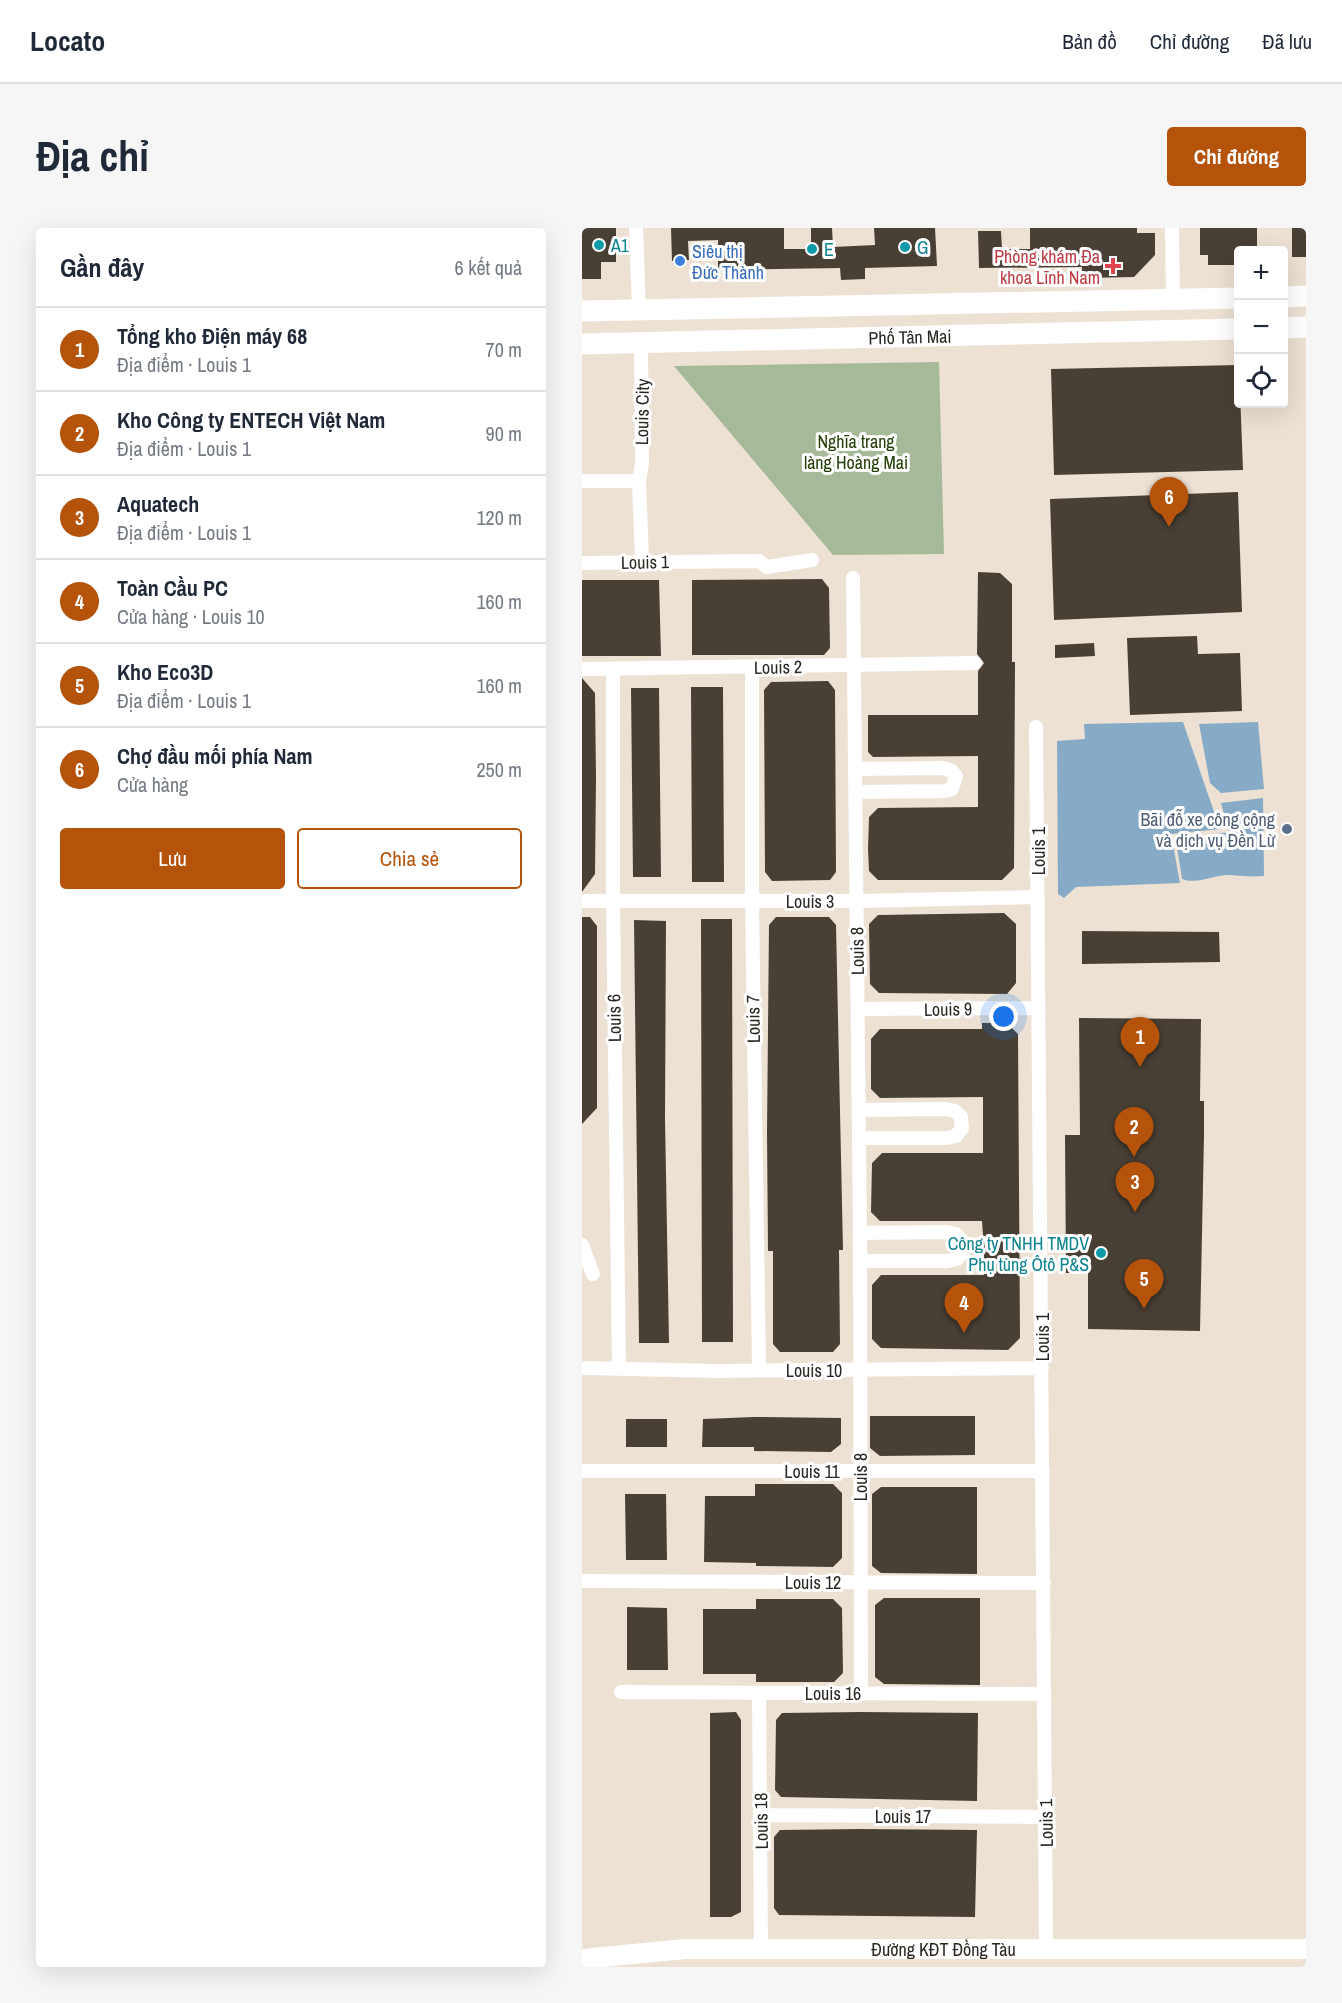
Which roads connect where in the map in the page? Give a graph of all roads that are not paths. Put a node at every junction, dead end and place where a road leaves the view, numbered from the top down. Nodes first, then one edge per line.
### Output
1 (636, 228) edge
2 (1172, 228) edge
3 (1306, 296) edge
4 (1288, 297) edge
5 (1234, 298) edge
6 (1173, 299) junction
7 (960, 303) junction
8 (639, 310) junction
9 (582, 311) edge
10 (1306, 327) edge
11 (1288, 328) edge
12 (1234, 329) edge
13 (960, 335) junction
14 (641, 343) junction
15 (582, 344) edge
16 (582, 481) edge
17 (639, 481) junction
18 (812, 560) dead end
19 (642, 562) junction
20 (582, 563) edge
21 (853, 578) dead end
22 (975, 663) dead end
23 (854, 666) junction
24 (752, 667) junction
25 (582, 669) edge
26 (614, 669) junction
27 (1036, 727) dead end
28 (856, 769) junction
29 (856, 792) junction
30 (1038, 897) junction
31 (582, 901) edge
32 (613, 901) junction
33 (752, 901) junction
34 (857, 901) junction
35 (1039, 1008) junction
36 (858, 1009) junction
37 (859, 1110) junction
38 (859, 1138) junction
39 (860, 1233) junction
40 (582, 1245) edge
41 (860, 1261) junction
42 (593, 1274) dead end
43 (586, 1368) dead end
44 (619, 1368) junction
45 (1042, 1368) junction
46 (759, 1370) junction
47 (861, 1370) junction
48 (582, 1471) edge
49 (860, 1471) junction
50 (1043, 1471) junction
51 (582, 1581) edge
52 (861, 1582) junction
53 (1044, 1583) junction
54 (621, 1692) dead end
55 (759, 1693) junction
56 (861, 1694) junction
57 (1044, 1694) junction
58 (760, 1815) junction
59 (1046, 1817) junction
60 (1046, 1947) junction
61 (761, 1948) junction
62 (1306, 1948) edge
63 (582, 1959) edge

1 - 8 street
2 - 6 street
3 - 4 main road
5 - 6 main road, Phố Tân Mai
6 - 7 main road, Phố Tân Mai
7 - 8 main road, Phố Tân Mai
7 - 13 main road
8 - 9 main road, Phố Tân Mai
10 - 11 main road
12 - 13 main road, Phố Tân Mai
13 - 14 main road, Phố Tân Mai
14 - 15 main road, Phố Tân Mai
14 - 17 street, Louis City
16 - 17 street
17 - 19 street, Louis City
18 - 19 street, Louis 1
19 - 20 street, Louis 1
21 - 23 street, Louis 8
22 - 23 street, Louis 2
23 - 24 street, Louis 2
23 - 28 street, Louis 8
24 - 26 street, Louis 2
24 - 33 street, Louis 7
25 - 26 street, Louis 2
26 - 32 street, Louis 6
27 - 30 street, Louis 1
28 - 29 street, Louis 8
28 - 29 street
29 - 34 street, Louis 8
30 - 34 street, Louis 3
30 - 35 street, Louis 1
31 - 32 street, Louis 3
32 - 33 street, Louis 3
32 - 44 street, Louis 6
33 - 34 street, Louis 3
33 - 46 street, Louis 7
34 - 36 street, Louis 8
35 - 36 street, Louis 9
35 - 45 street, Louis 1
36 - 37 street, Louis 8
37 - 38 street, Louis 8
37 - 38 street
38 - 39 street, Louis 8
39 - 41 street, Louis 8
39 - 41 street
40 - 42 street
41 - 47 street, Louis 8
43 - 44 street, Louis 10
44 - 46 street, Louis 10
45 - 47 street, Louis 10
45 - 50 street, Louis 1
46 - 47 street, Louis 10
47 - 49 street, Louis 8
48 - 49 street, Louis 11
49 - 50 street, Louis 11
49 - 52 street, Louis 8
50 - 53 street, Louis 1
51 - 52 street, Louis 12
52 - 53 street, Louis 12
52 - 56 street, Louis 8
53 - 57 street, Louis 1
54 - 55 street, Louis 16
55 - 56 street, Louis 16
55 - 58 street, Louis 18
56 - 57 street, Louis 16
57 - 59 street, Louis 1
58 - 59 street, Louis 17
58 - 61 street, Louis 18
59 - 60 street, Louis 1
60 - 61 main road, Đường KĐT Đồng Tàu
60 - 62 main road, Đường KĐT Đồng Tàu
61 - 63 main road, Đường KĐT Đồng Tàu

